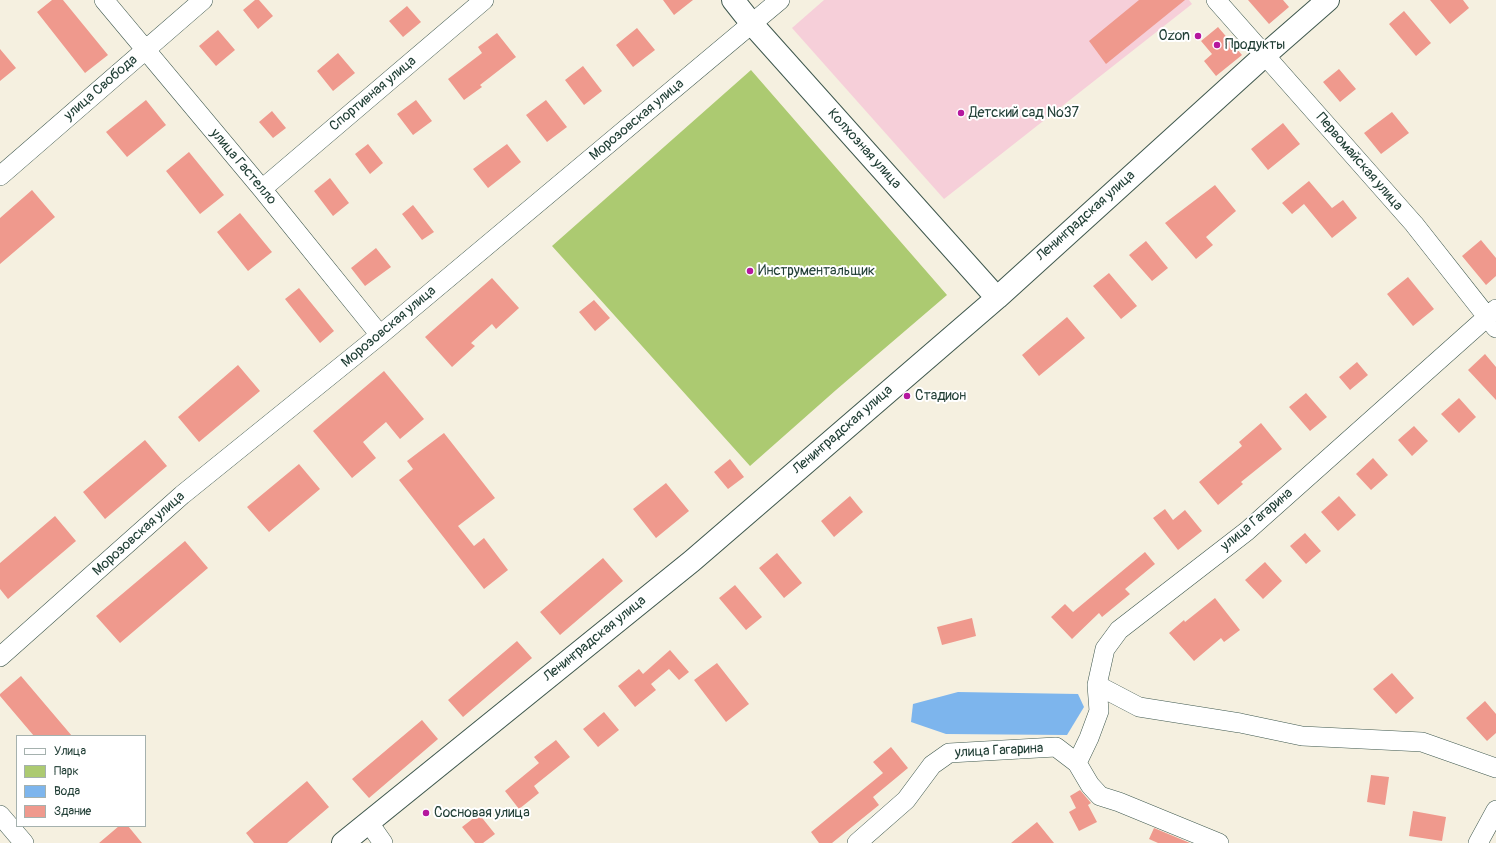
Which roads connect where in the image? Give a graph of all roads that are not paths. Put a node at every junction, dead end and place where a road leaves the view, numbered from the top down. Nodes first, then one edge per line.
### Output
1 (104, 0) edge
2 (202, 0) edge
3 (484, 0) edge
4 (733, 0) edge
5 (780, 0) edge
6 (1216, 0) edge
7 (1328, 0) edge
8 (752, 24) junction
9 (144, 50) junction
10 (1264, 55) junction
11 (0, 176) edge
12 (262, 189) junction
13 (997, 298) junction
14 (1493, 318) edge
15 (380, 335) junction
16 (0, 657) edge
17 (1098, 685) junction
18 (1077, 763) junction
19 (1496, 768) edge
20 (1496, 810) edge
21 (0, 815) edge
22 (369, 823) junction
23 (24, 843) edge
24 (343, 843) edge
25 (383, 843) edge
26 (857, 843) edge
27 (1219, 843) edge
28 (1478, 843) edge

1 - 9 street, улица Гастелло
2 - 9 street, улица Свобода
3 - 12 street, Спортивная улица
4 - 8 main road, Колхозная улица
5 - 8 street, Морозовская улица
6 - 10 street, Первомайская улица
7 - 10 main road, Ленинградская улица
8 - 13 main road, Колхозная улица
8 - 15 street, Морозовская улица
9 - 11 street, улица Свобода
9 - 12 street, улица Гастелло
10 - 13 main road, Ленинградская улица
10 - 14 street, Первомайская улица
12 - 15 street, улица Гастелло
13 - 22 main road, Ленинградская улица
14 - 17 street, улица Гагарина
15 - 16 street, Морозовская улица
17 - 18 street, улица Гагарина
17 - 19 street
18 - 26 street, улица Гагарина
18 - 27 street, улица Гагарина
20 - 28 street
21 - 23 street
22 - 24 main road, Ленинградская улица
22 - 25 street

